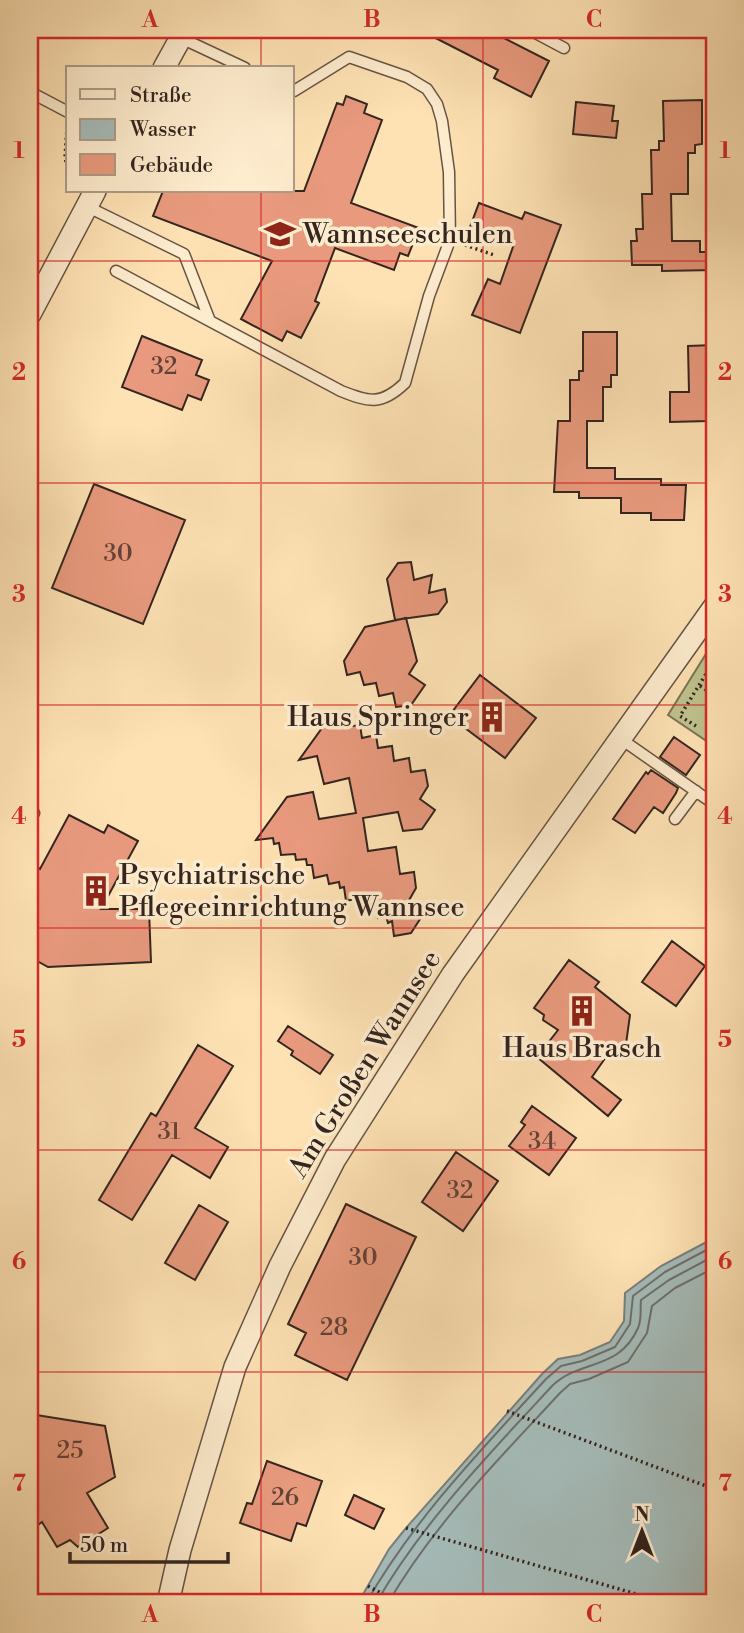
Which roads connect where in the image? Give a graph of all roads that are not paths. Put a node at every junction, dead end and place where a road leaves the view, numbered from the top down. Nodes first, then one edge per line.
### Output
1 (530, 30) edge
2 (183, 34) edge
3 (564, 48) dead end
4 (165, 66) edge
5 (241, 66) edge
6 (294, 91) edge
7 (30, 92) edge
8 (66, 113) edge
9 (90, 199) edge
10 (116, 271) dead end
11 (30, 314) edge
12 (210, 321) junction
13 (711, 617) edge
14 (621, 739) junction
15 (696, 791) junction
16 (714, 804) edge
17 (675, 819) dead end
18 (168, 1603) edge

1 - 3 lane
2 - 4 street
2 - 5 lane
6 - 12 lane
7 - 8 lane
9 - 11 street
9 - 12 lane
10 - 12 lane
13 - 14 street, Am Großen Wannsee
14 - 15 lane
14 - 18 street, Am Großen Wannsee
15 - 16 lane
15 - 17 lane

